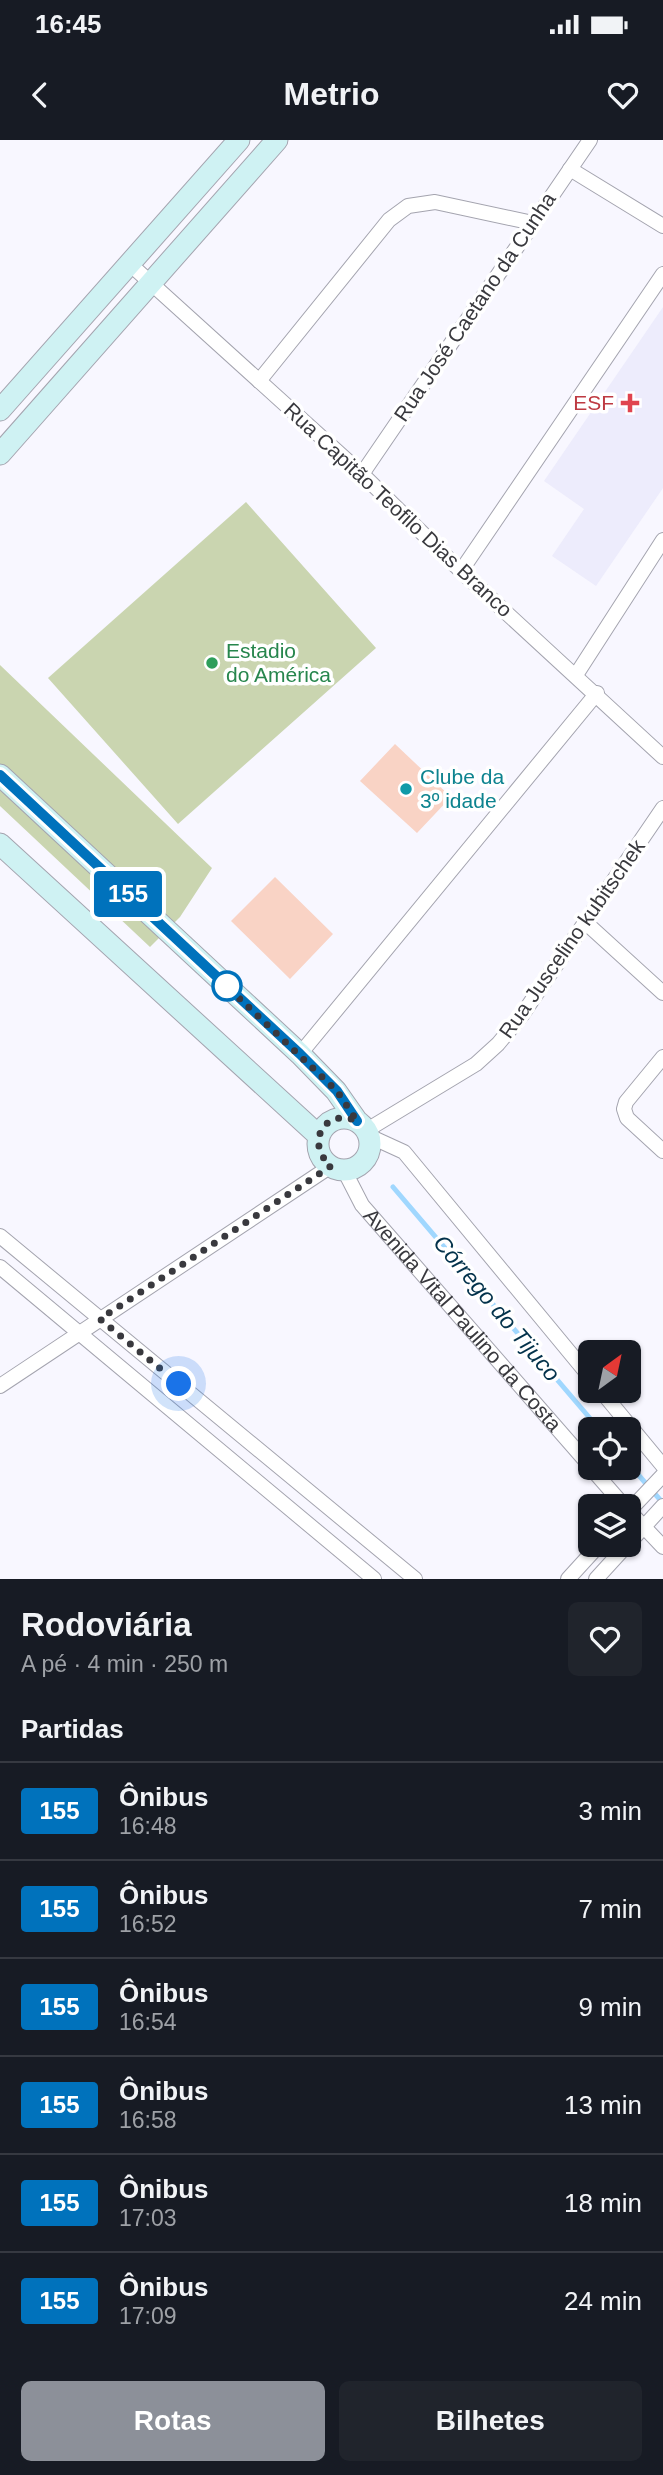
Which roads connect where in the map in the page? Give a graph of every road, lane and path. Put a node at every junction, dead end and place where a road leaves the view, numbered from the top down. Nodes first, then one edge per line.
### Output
1 (239, 140) edge
2 (277, 140) edge
3 (590, 140) edge
4 (570, 169) junction
5 (533, 223) junction
6 (663, 226) edge
7 (131, 265) junction
8 (663, 274) edge
9 (151, 284) junction
10 (259, 381) junction
11 (2, 406) edge
12 (31, 418) junction
13 (0, 454) edge
14 (362, 474) junction
15 (663, 540) edge
16 (461, 570) junction
17 (576, 675) junction
18 (597, 694) junction
19 (663, 757) edge
20 (0, 775) edge
21 (663, 807) edge
22 (0, 844) edge
23 (585, 922) junction
24 (663, 993) edge
25 (300, 1054) junction
26 (663, 1057) edge
27 (364, 1129) junction
28 (319, 1136) junction
29 (663, 1151) edge
30 (337, 1168) junction
31 (0, 1236) edge
32 (16, 1250) junction
33 (1, 1268) edge
34 (100, 1319) junction
35 (79, 1333) junction
36 (578, 1362) edge
37 (0, 1386) edge
38 (611, 1404) edge
39 (578, 1452) edge
40 (662, 1473) edge
41 (603, 1480) edge
42 (303, 1486) junction
43 (615, 1494) edge
44 (641, 1496) edge
45 (286, 1506) junction
46 (663, 1506) edge
47 (641, 1518) edge
48 (648, 1523) junction
49 (641, 1531) edge
50 (663, 1547) edge
51 (587, 1557) edge
52 (617, 1557) edge
53 (414, 1578) edge
54 (374, 1579) edge
55 (568, 1579) edge
56 (596, 1579) edge

1 - 7 street
2 - 9 street
3 - 4 street, Rua José Caetano da Cunha
4 - 5 street, Rua José Caetano da Cunha
4 - 6 street
5 - 10 street
5 - 14 street, Rua José Caetano da Cunha
7 - 9 street, Rua Capitão Teofilo Dias Branco
7 - 11 street
8 - 16 street
9 - 10 street, Rua Capitão Teofilo Dias Branco
9 - 12 street
10 - 14 street, Rua Capitão Teofilo Dias Branco
11 - 12 street
12 - 13 street
14 - 16 street, Rua Capitão Teofilo Dias Branco
15 - 17 street
16 - 17 street, Rua Capitão Teofilo Dias Branco
17 - 18 street, Rua Capitão Teofilo Dias Branco
18 - 19 street, Rua Capitão Teofilo Dias Branco
18 - 25 street
20 - 25 street
21 - 23 street, Rua Juscelino kubitschek
22 - 28 street
23 - 24 street
23 - 27 street, Rua Juscelino kubitschek
25 - 27 street
26 - 29 street
27 - 28 street
27 - 30 street
27 - 36 street
28 - 30 street
30 - 34 street
30 - 39 street, Avenida Vital Paulino da Costa
31 - 32 street
32 - 33 street
32 - 34 street
33 - 35 street
34 - 35 street
34 - 42 street
35 - 37 street
35 - 45 street
38 - 40 street
40 - 44 street
41 - 43 street, Avenida Vital Paulino da Costa
42 - 45 street
42 - 53 street
45 - 54 street
46 - 48 street
47 - 48 street, Avenida Vital Paulino da Costa
48 - 49 street
48 - 50 street, Avenida Vital Paulino da Costa
51 - 55 street
52 - 56 street

